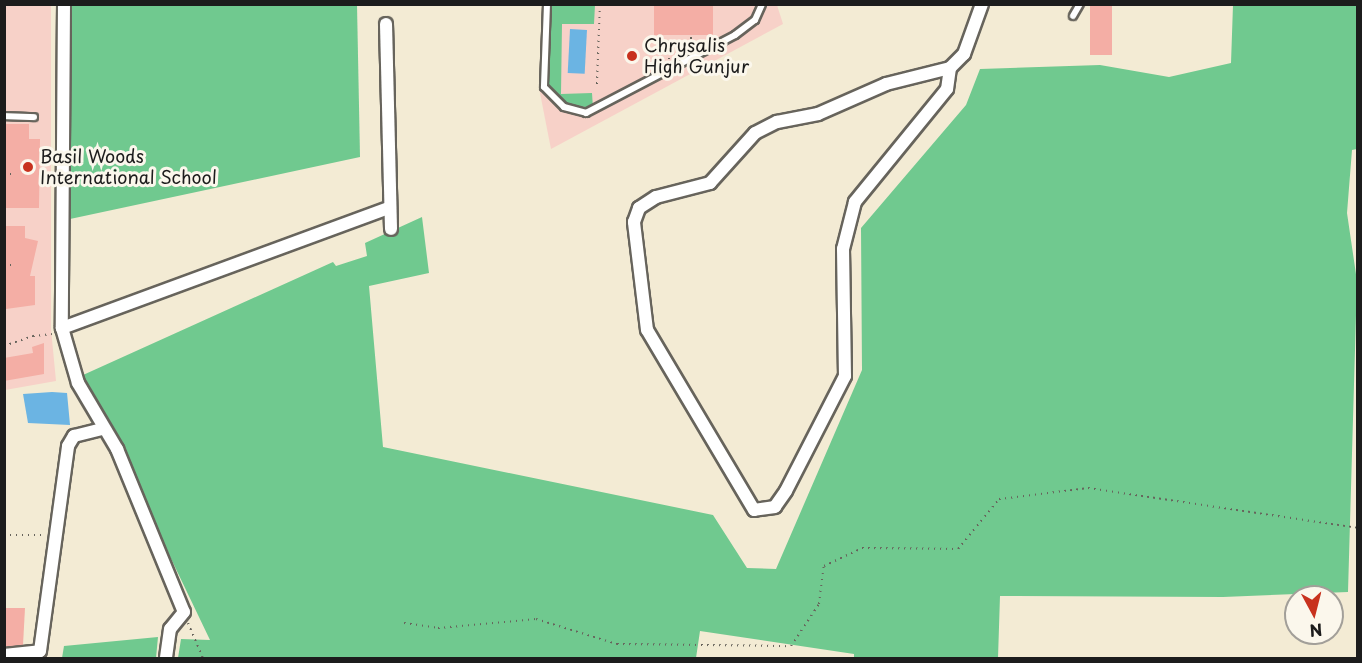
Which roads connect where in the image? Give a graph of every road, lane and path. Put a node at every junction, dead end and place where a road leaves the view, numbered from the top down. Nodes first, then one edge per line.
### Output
1 (64, 4) edge
2 (547, 4) edge
3 (600, 4) edge
4 (738, 4) edge
5 (982, 4) edge
6 (1080, 4) edge
7 (762, 5) edge
8 (1073, 16) dead end
9 (386, 24) dead end
10 (669, 36) dead end
11 (950, 68) junction
12 (669, 71) junction
13 (597, 84) dead end
14 (4, 116) edge
15 (34, 117) dead end
16 (4, 174) edge
17 (15, 174) dead end
18 (389, 208) junction
19 (392, 229) dead end
20 (4, 265) edge
21 (11, 265) dead end
22 (63, 330) junction
23 (4, 346) edge
24 (102, 429) junction
25 (1358, 528) edge
26 (4, 535) edge
27 (56, 536) junction
28 (184, 612) junction
29 (404, 623) dead end
30 (4, 655) edge
31 (166, 658) edge
32 (203, 658) edge

1 - 22 street
2 - 12 lane
3 - 13 path
4 - 7 path
5 - 11 street
6 - 8 lane
7 - 12 lane
9 - 18 street
10 - 12 path
11 - 11 street
14 - 15 lane
16 - 17 path
18 - 19 street
18 - 22 street
20 - 21 path
22 - 23 path
22 - 24 street
24 - 27 street
24 - 28 street
25 - 29 path
26 - 27 path
27 - 30 street
28 - 31 street
28 - 32 path

